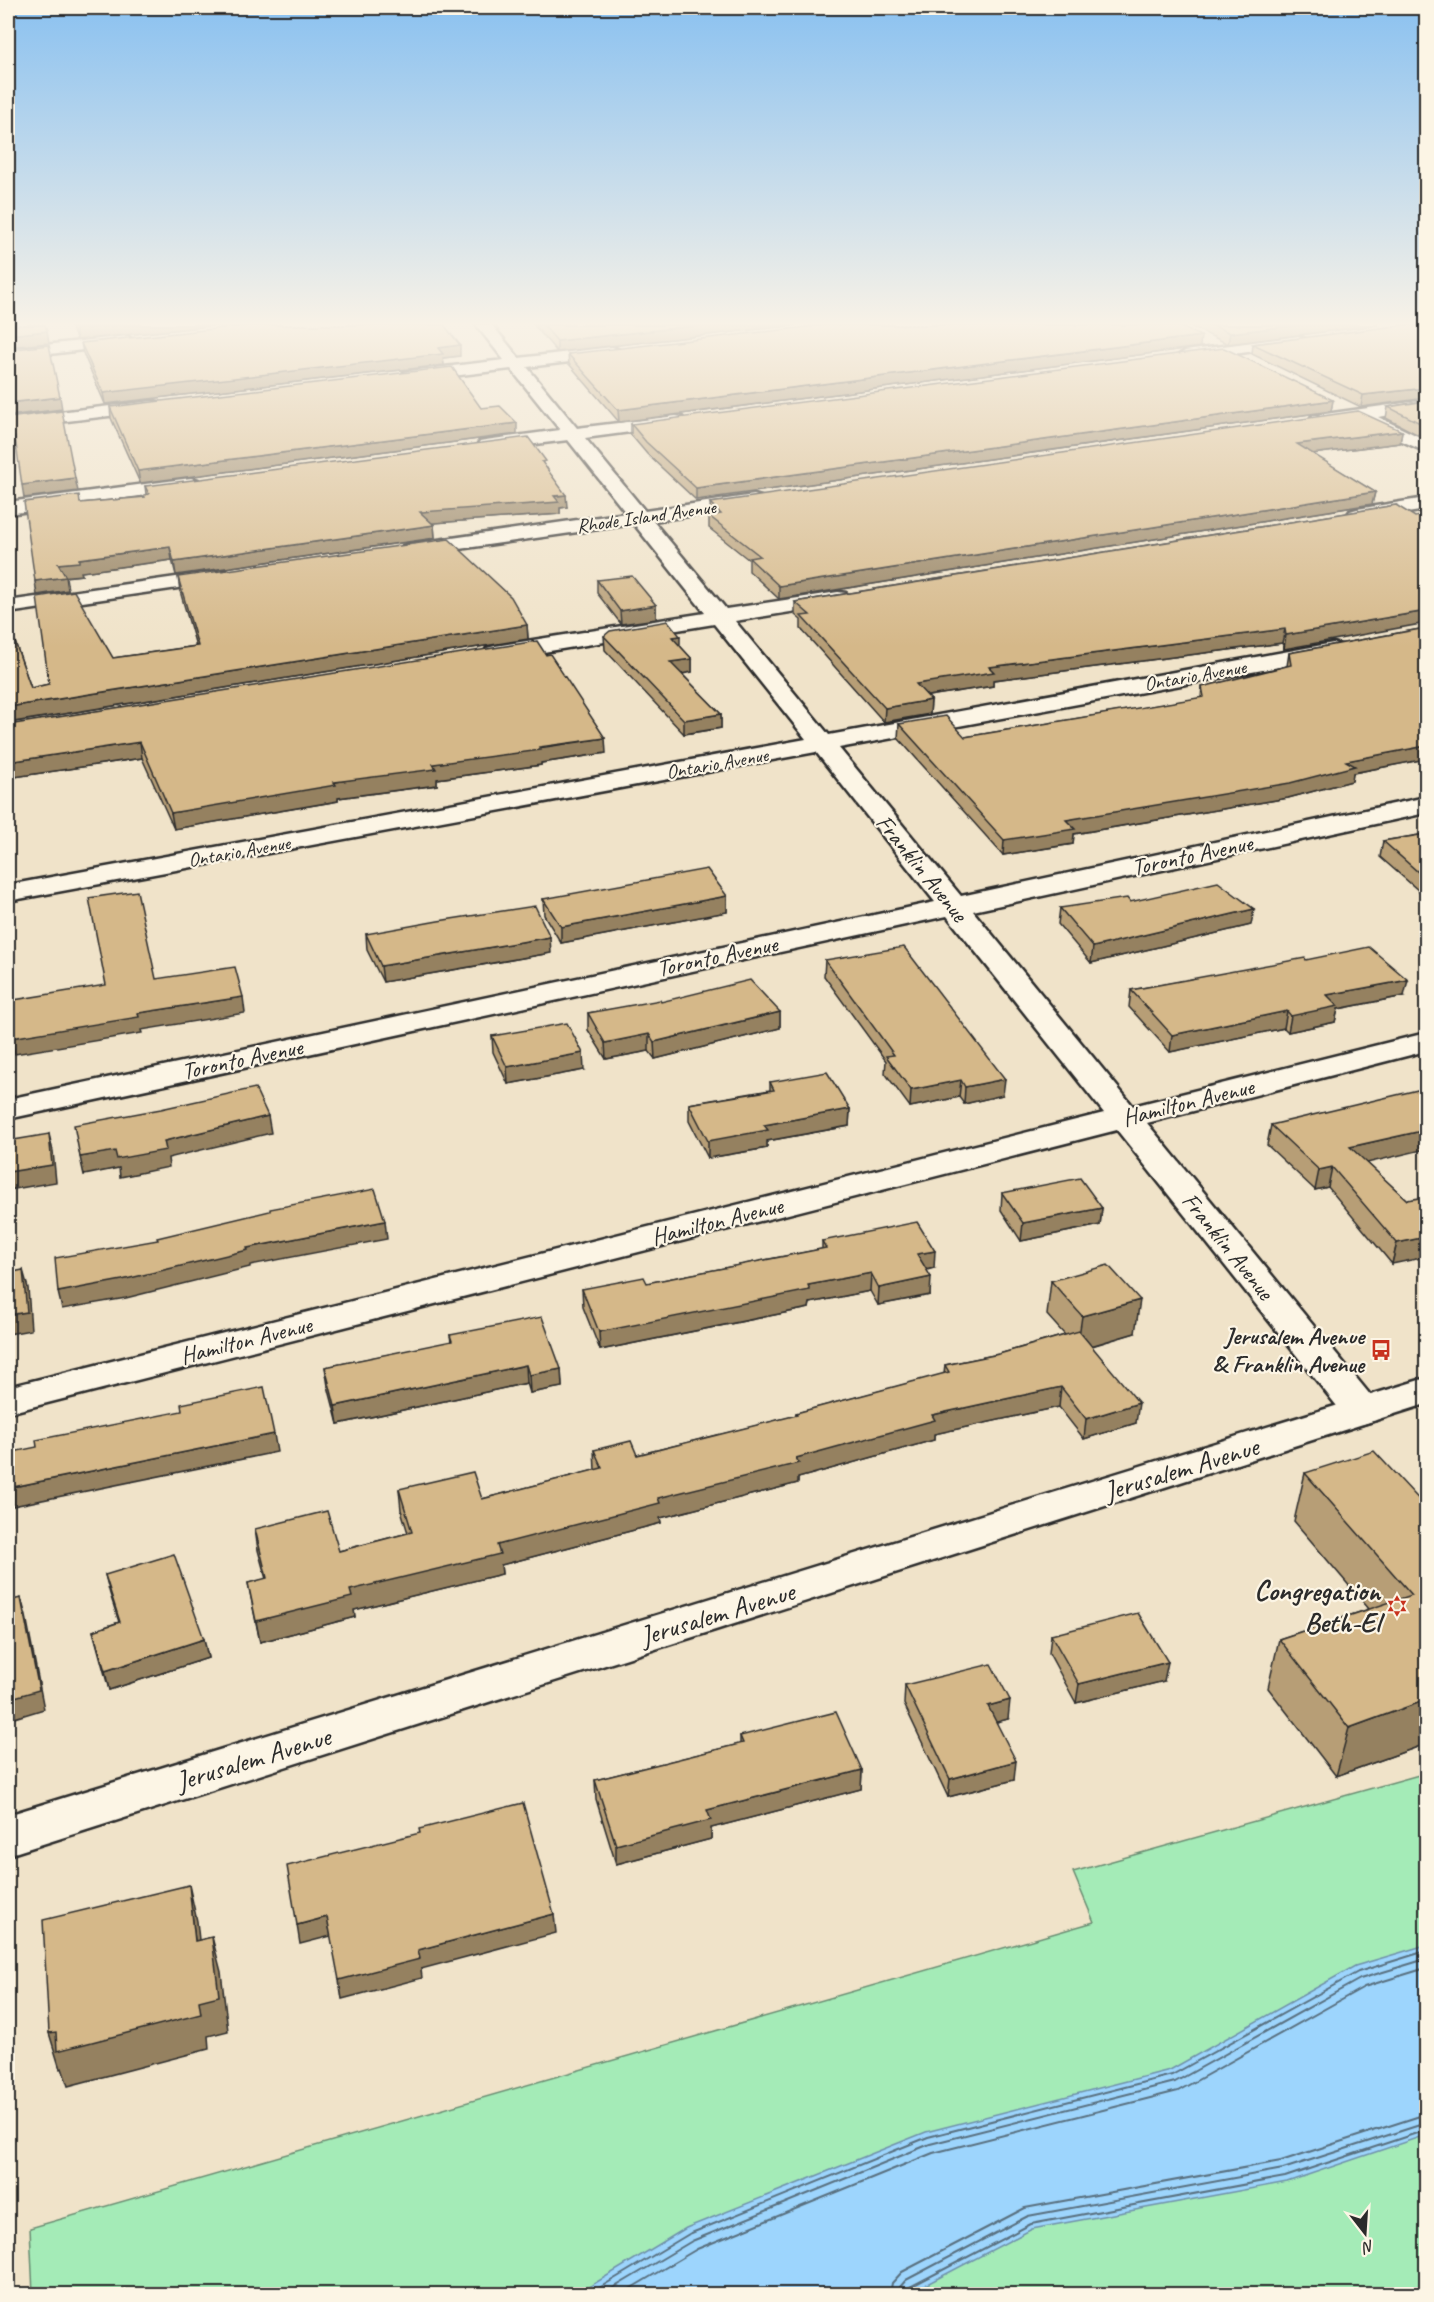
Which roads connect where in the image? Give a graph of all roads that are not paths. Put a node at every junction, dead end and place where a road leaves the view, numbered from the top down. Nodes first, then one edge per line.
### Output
1 (585, 432) edge
2 (1396, 432) edge
3 (573, 434) junction
4 (1426, 447) edge
5 (467, 448) edge
6 (208, 482) edge
7 (769, 499) edge
8 (1426, 504) edge
9 (8, 508) edge
10 (639, 517) junction
11 (1332, 519) edge
12 (393, 552) edge
13 (241, 574) edge
14 (861, 595) edge
15 (8, 607) edge
16 (719, 618) junction
17 (1357, 645) edge
18 (474, 657) edge
19 (822, 744) junction
20 (1426, 805) edge
21 (8, 893) edge
22 (952, 905) junction
23 (1426, 1042) edge
24 (8, 1109) edge
25 (1125, 1118) junction
26 (1426, 1391) edge
27 (8, 1400) edge
28 (1362, 1411) junction
29 (8, 1835) edge

1 - 3 street
2 - 4 street
3 - 5 street
3 - 10 street, Franklin Avenue
6 - 9 street
7 - 10 street, Rhode Island Avenue
8 - 11 street
10 - 12 street, Rhode Island Avenue
10 - 16 street, Franklin Avenue
13 - 15 street
14 - 16 street
16 - 18 street
16 - 19 street, Franklin Avenue
17 - 19 street, Ontario Avenue
19 - 21 street, Ontario Avenue
19 - 22 street, Franklin Avenue
20 - 22 street, Toronto Avenue
22 - 24 street, Toronto Avenue
22 - 25 street, Franklin Avenue
23 - 25 street, Hamilton Avenue
25 - 27 street, Hamilton Avenue
25 - 28 street, Franklin Avenue
26 - 28 street, Jerusalem Avenue
28 - 29 street, Jerusalem Avenue

